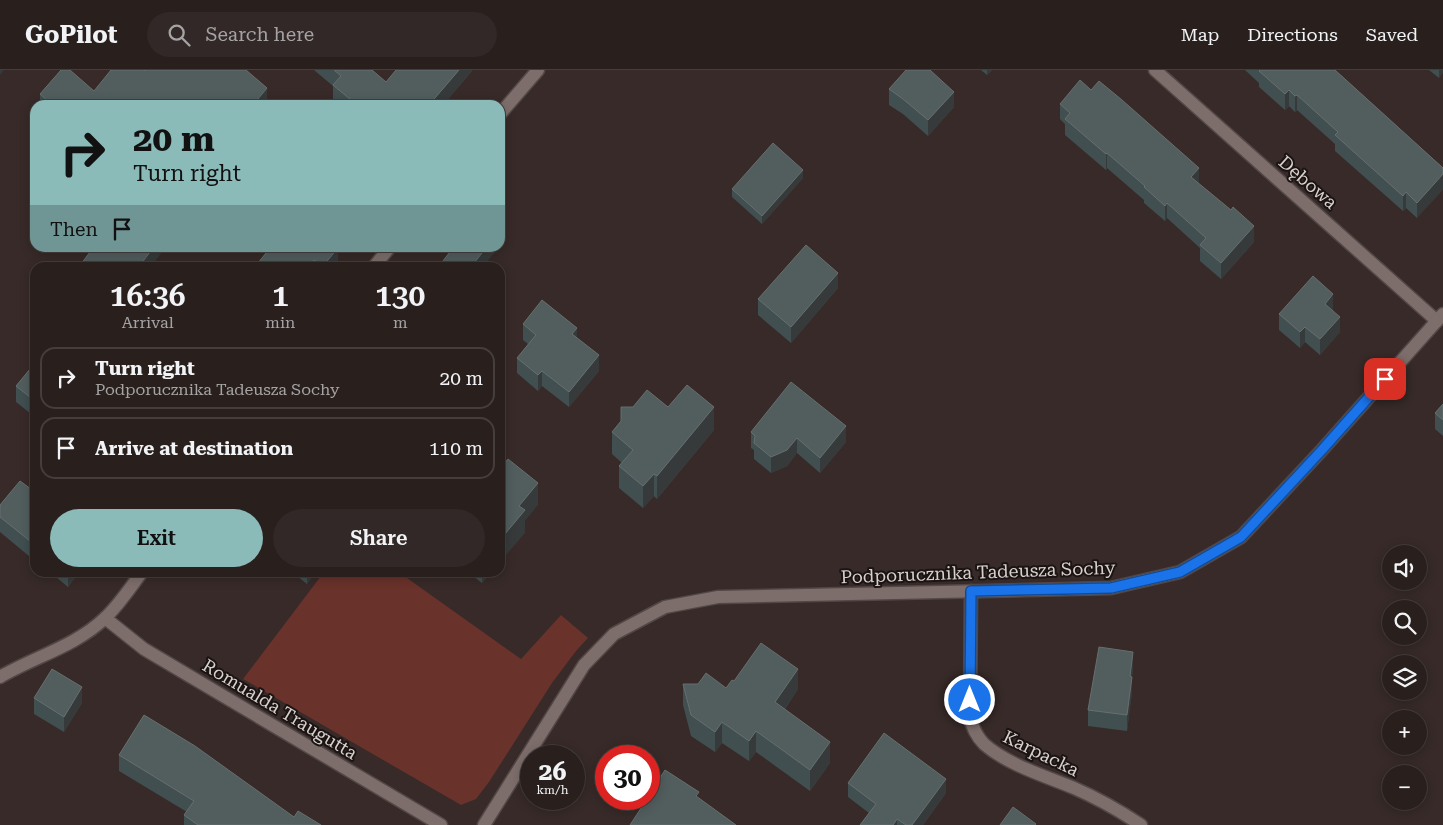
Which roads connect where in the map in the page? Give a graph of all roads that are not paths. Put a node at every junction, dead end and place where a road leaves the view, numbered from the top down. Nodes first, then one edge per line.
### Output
1 (538, 70) edge
2 (1155, 70) edge
3 (505, 108) edge
4 (385, 252) edge
5 (377, 262) edge
6 (1440, 317) edge
7 (138, 577) edge
8 (971, 591) junction
9 (105, 618) junction
10 (0, 677) edge
11 (442, 825) edge
12 (484, 825) edge
13 (1141, 825) edge

1 - 3 street
2 - 6 street, Dębowa
4 - 5 street
6 - 8 street, Podporucznika Tadeusza Sochy
7 - 9 street
8 - 12 street, Podporucznika Tadeusza Sochy
8 - 13 street, Karpacka
9 - 10 street
9 - 11 street, Romualda Traugutta

